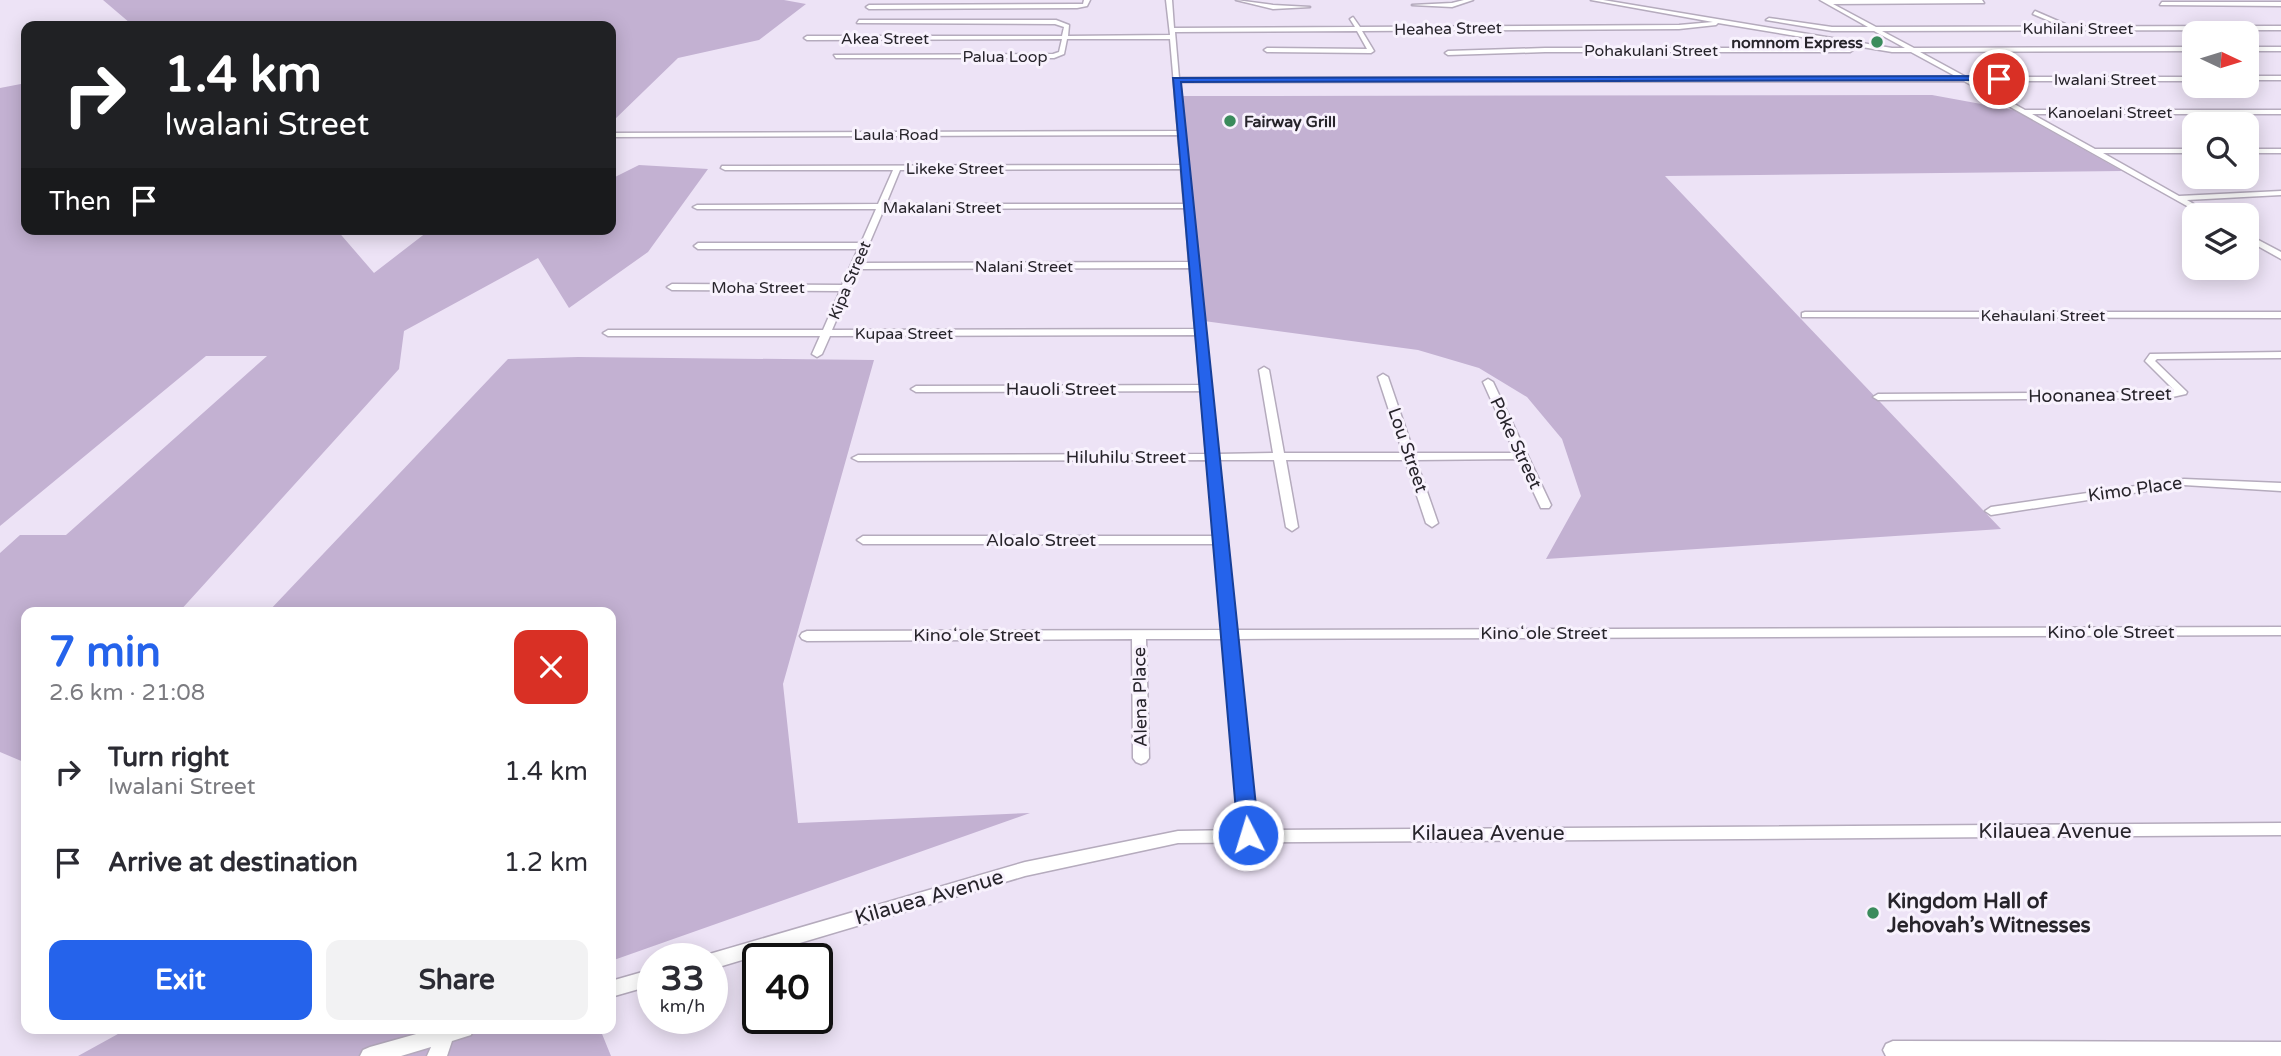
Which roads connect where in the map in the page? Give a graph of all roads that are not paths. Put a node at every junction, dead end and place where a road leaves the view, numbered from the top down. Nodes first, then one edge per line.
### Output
1 (873, 0) edge
2 (1087, 0) edge
3 (1169, 0) edge
4 (1594, 0) edge
5 (2185, 0) edge
6 (2253, 0) edge
7 (1825, 1) edge
8 (1469, 2) edge
9 (1982, 2) edge
10 (1238, 3) edge
11 (2162, 4) dead end
12 (2195, 4) junction
13 (2264, 4) junction
14 (2281, 4) edge
15 (1415, 5) dead end
16 (869, 7) junction
17 (1307, 7) dead end
18 (2035, 13) dead end
19 (2236, 18) dead end
20 (1293, 19) dead end
21 (1353, 19) dead end
22 (1435, 19) dead end
23 (1489, 19) dead end
24 (1554, 19) dead end
25 (1988, 19) dead end
26 (2112, 19) dead end
27 (2176, 19) dead end
28 (1625, 20) dead end
29 (1769, 20) dead end
30 (1723, 21) junction
31 (2182, 21) edge
32 (859, 22) junction
33 (1562, 27) junction
34 (1496, 28) junction
35 (1635, 28) junction
36 (2009, 28) junction
37 (2070, 28) junction
38 (2134, 28) junction
39 (2182, 28) edge
40 (2261, 28) joint
41 (2281, 28) edge
42 (1359, 29) junction
43 (1442, 29) junction
44 (1874, 29) junction
45 (1296, 30) junction
46 (1172, 34) junction
47 (807, 38) dead end
48 (848, 38) junction
49 (1065, 38) junction
50 (1811, 40) junction
51 (2281, 49) edge
52 (1267, 50) dead end
53 (1818, 50) junction
54 (1854, 50) dead end
55 (1912, 50) junction
56 (2182, 50) edge
57 (2259, 50) edge
58 (1448, 53) dead end
59 (836, 56) junction
60 (829, 65) dead end
61 (2259, 78) edge
62 (2281, 78) edge
63 (1964, 79) junction
64 (2182, 79) edge
65 (1176, 80) junction
66 (2024, 112) junction
67 (2281, 112) edge
68 (1181, 133) junction
69 (616, 135) edge
70 (2182, 151) edge
71 (2259, 151) edge
72 (2281, 151) edge
73 (2094, 152) junction
74 (1185, 167) junction
75 (725, 168) dead end
76 (897, 169) junction
77 (2281, 193) edge
78 (2177, 198) junction
79 (2186, 203) edge
80 (1187, 206) junction
81 (698, 207) dead end
82 (880, 207) junction
83 (2259, 243) edge
84 (863, 246) junction
85 (698, 247) dead end
86 (2279, 254) edge
87 (1194, 265) junction
88 (855, 267) junction
89 (672, 287) dead end
90 (845, 288) junction
91 (2281, 314) edge
92 (1805, 315) dead end
93 (1199, 332) junction
94 (608, 333) dead end
95 (825, 334) junction
96 (817, 354) dead end
97 (2281, 355) edge
98 (1264, 370) dead end
99 (1383, 377) dead end
100 (1488, 382) dead end
101 (1206, 388) junction
102 (916, 389) dead end
103 (1878, 397) dead end
104 (1411, 456) junction
105 (1521, 456) junction
106 (1211, 457) junction
107 (1280, 457) junction
108 (858, 458) dead end
109 (2281, 486) edge
110 (1545, 505) dead end
111 (1991, 511) dead end
112 (1432, 523) dead end
113 (1292, 527) dead end
114 (863, 540) dead end
115 (1219, 540) junction
116 (2281, 631) edge
117 (1229, 634) junction
118 (1139, 635) junction
119 (807, 636) dead end
120 (1141, 758) dead end
121 (2280, 831) edge
122 (1248, 835) junction
123 (728, 956) edge
124 (637, 982) edge
125 (616, 988) edge
126 (445, 1034) joint
127 (1893, 1050) dead end
128 (2281, 1051) edge
129 (370, 1056) edge
130 (437, 1056) edge

1 - 16 street
2 - 16 street
3 - 46 street
4 - 30 street
5 - 12 street
6 - 13 street
7 - 9 street
7 - 44 street
8 - 15 street
10 - 17 street
11 - 12 street
12 - 13 street
13 - 14 street
16 - 32 street
18 - 37 street
19 - 40 street
20 - 45 street
21 - 42 street
22 - 43 street
23 - 34 street
24 - 33 street
25 - 36 street
26 - 38 street
27 - 31 street
28 - 35 street
29 - 44 street, Kuhilani Street
30 - 35 street, Heahea Street
30 - 50 street
32 - 48 street
32 - 49 street, Palua Loop
33 - 34 street, Heahea Street
33 - 35 street, Heahea Street
34 - 43 street, Heahea Street
36 - 37 street, Kuhilani Street
36 - 44 street, Kuhilani Street
37 - 38 street, Kuhilani Street
38 - 39 street, Kuhilani Street
40 - 41 street, Kuhilani Street
42 - 43 street, Heahea Street
42 - 45 street, Heahea Street
42 - 52 street
44 - 55 street
45 - 46 street, Heahea Street
46 - 49 street, Akea Street
46 - 65 street
47 - 48 street, Akea Street
48 - 49 street, Akea Street
48 - 59 street
49 - 59 street, Palua Loop
50 - 53 street
50 - 55 street
51 - 57 street
53 - 54 street, Pohakulani Street
53 - 58 street, Pohakulani Street
55 - 56 street
55 - 63 street
59 - 60 street
61 - 62 street
63 - 64 street, Iwalani Street
63 - 65 street, Iwalani Street
63 - 66 street
65 - 68 street
66 - 67 street, Kanoelani Street
66 - 73 street
68 - 69 street, Laula Road
68 - 74 street
70 - 73 street
71 - 72 street
73 - 78 street
74 - 76 street, Likeke Street
74 - 80 street
75 - 76 street, Likeke Street
76 - 82 street, Kipa Street
77 - 78 street
78 - 79 street
80 - 82 street, Makalani Street
80 - 87 street
81 - 82 street, Makalani Street
82 - 84 street, Kipa Street
83 - 86 street
84 - 85 street
84 - 88 street, Kipa Street
87 - 88 street, Nalani Street
87 - 93 street
88 - 90 street, Kipa Street
89 - 90 street, Moha Street
90 - 95 street, Kipa Street
91 - 92 street, Kehaulani Street
93 - 95 street, Kupaa Street
93 - 101 street
94 - 95 street, Kupaa Street
95 - 96 street, Kipa Street
97 - 103 street, Hoonanea Street
98 - 107 street
99 - 104 street, Lou Street
100 - 105 street, Poke Street
101 - 102 street, Hauoli Street
101 - 106 street
104 - 105 street, Hiluhilu Street
104 - 107 street, Hiluhilu Street
104 - 112 street, Lou Street
105 - 110 street, Poke Street
106 - 107 street, Hiluhilu Street
106 - 108 street, Hiluhilu Street
106 - 115 street
107 - 113 street
109 - 111 street, Kimo Place
114 - 115 street, Aloalo Street
115 - 117 street
116 - 117 street, Kinoʻole Street
117 - 118 street, Kinoʻole Street
117 - 122 street
118 - 119 street, Kinoʻole Street
118 - 120 street, Alena Place
121 - 122 street, Kilauea Avenue
122 - 123 street, Kilauea Avenue
124 - 125 street
126 - 129 street
126 - 130 street
127 - 128 street

